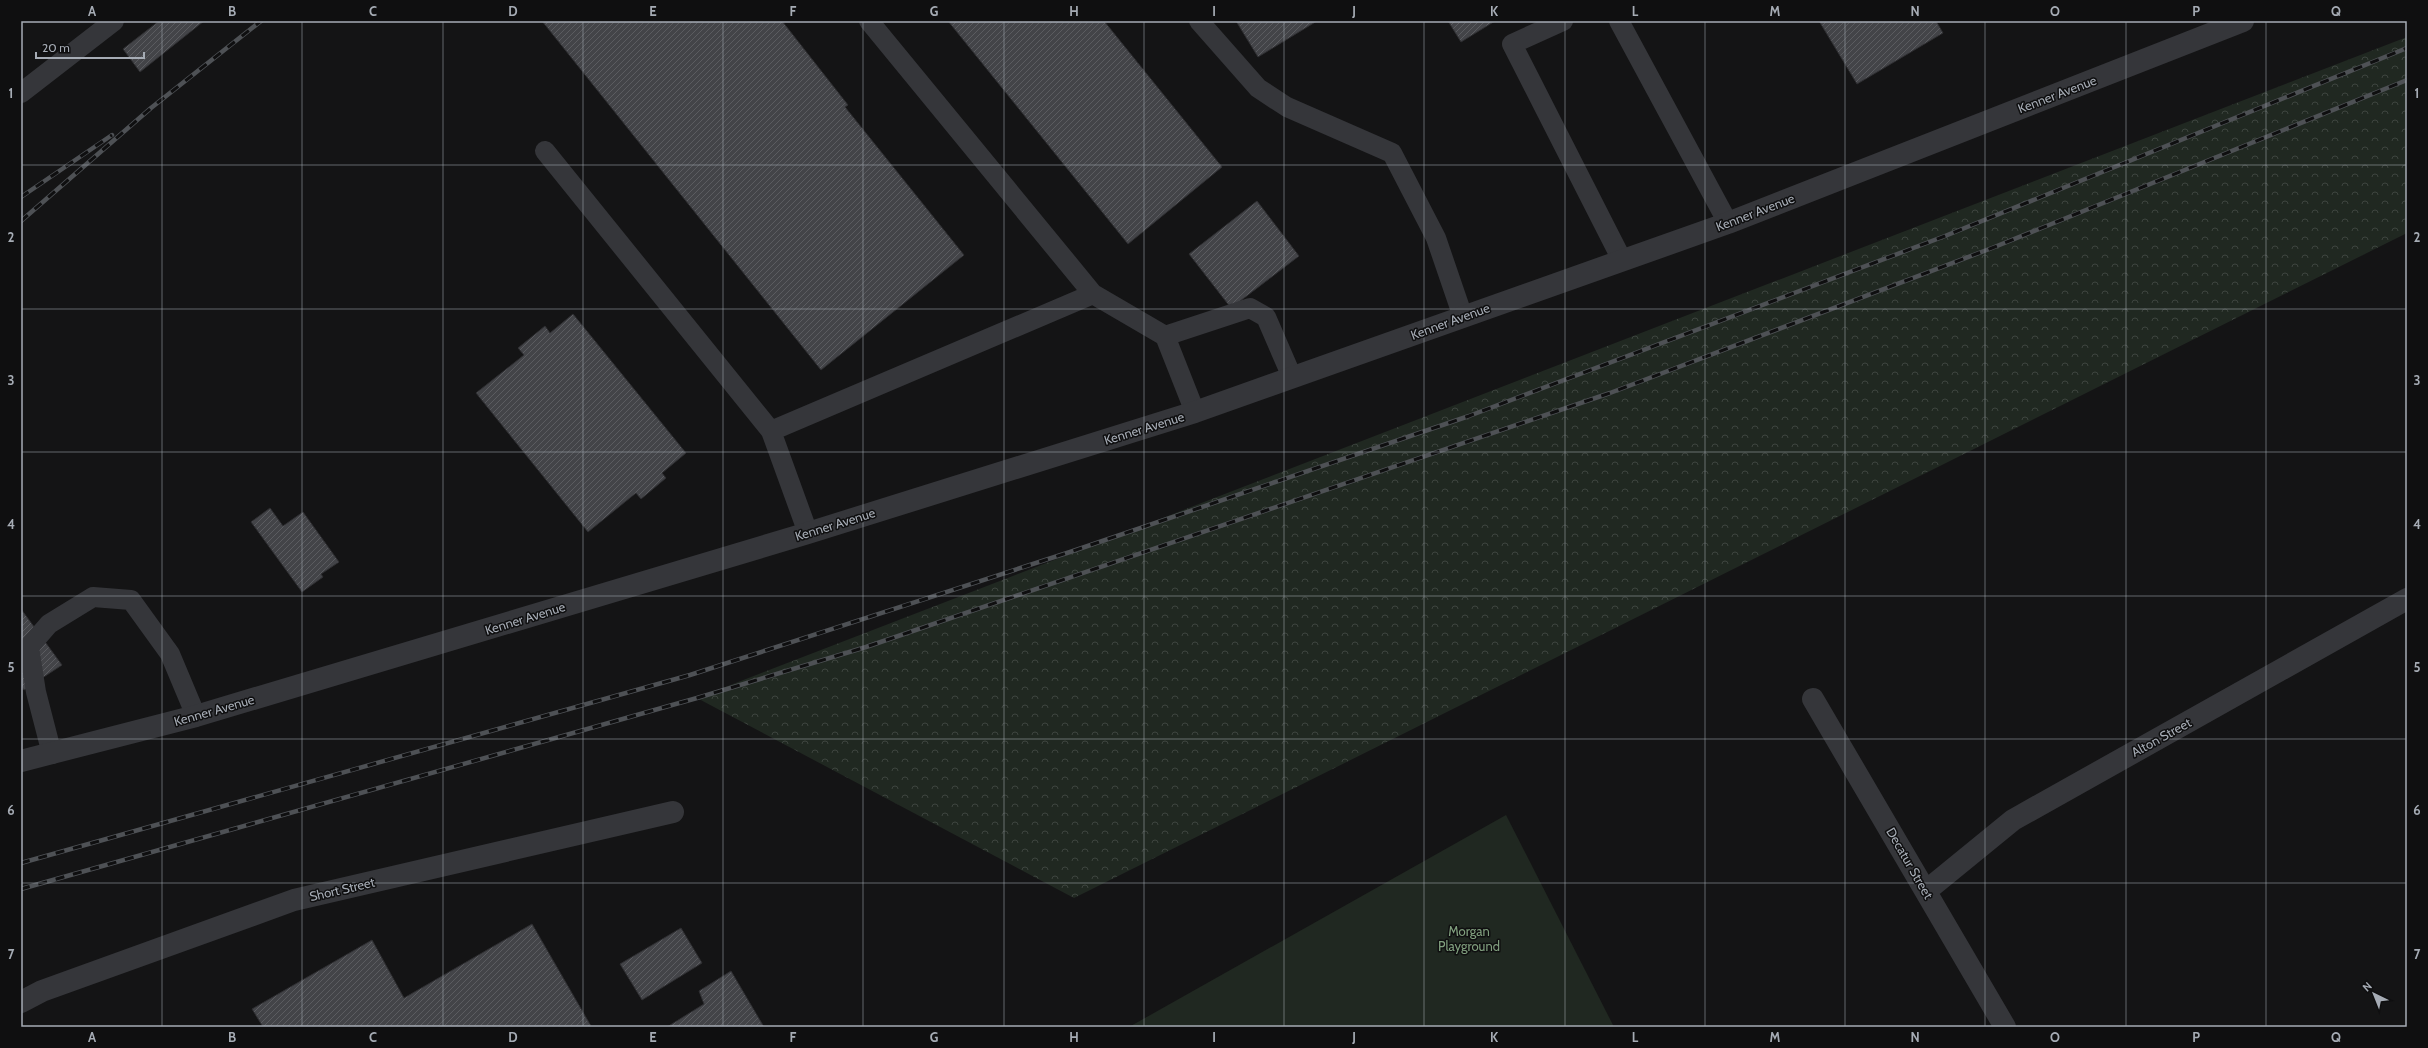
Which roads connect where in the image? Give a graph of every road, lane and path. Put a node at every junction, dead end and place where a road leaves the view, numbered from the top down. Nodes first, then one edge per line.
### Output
1 (114, 21) edge
2 (869, 21) edge
3 (1198, 21) edge
4 (1563, 21) edge
5 (1619, 21) edge
6 (2243, 21) edge
7 (21, 93) edge
8 (545, 151) dead end
9 (1728, 222) junction
10 (1622, 260) junction
11 (1093, 294) junction
12 (1463, 317) junction
13 (1165, 336) junction
14 (1292, 377) junction
15 (1195, 412) junction
16 (771, 432) junction
17 (808, 532) junction
18 (2407, 599) edge
19 (1813, 699) dead end
20 (196, 716) junction
21 (52, 754) junction
22 (21, 761) edge
23 (673, 812) dead end
24 (1926, 890) junction
25 (21, 1002) edge
26 (2005, 1027) edge

1 - 7 lane
2 - 11 lane
3 - 12 lane
4 - 10 lane
5 - 9 lane
6 - 9 street, Kenner Avenue
8 - 16 lane
9 - 10 street, Kenner Avenue
10 - 12 street, Kenner Avenue
11 - 13 lane
11 - 16 lane
12 - 14 street, Kenner Avenue
13 - 14 lane
13 - 15 lane
14 - 15 street, Kenner Avenue
15 - 17 street, Kenner Avenue
16 - 17 lane
17 - 20 street, Kenner Avenue
18 - 24 street, Alton Street
19 - 24 street, Decatur Street
20 - 21 street, Kenner Avenue
20 - 21 lane
21 - 22 street, Kenner Avenue
23 - 25 street, Short Street
24 - 26 street, Decatur Street

